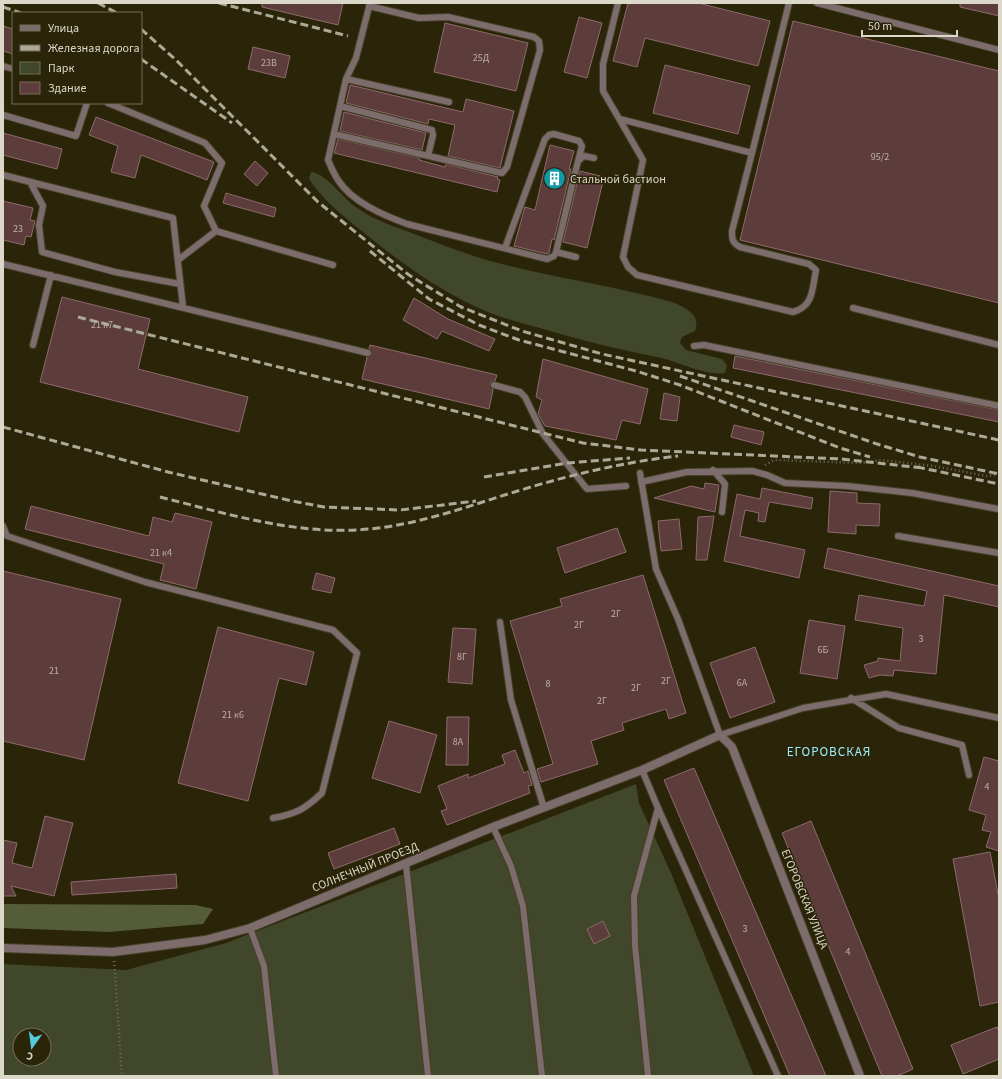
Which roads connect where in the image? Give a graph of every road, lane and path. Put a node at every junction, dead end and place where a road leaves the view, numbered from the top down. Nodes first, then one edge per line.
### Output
1 (618, 3) edge
2 (789, 3) edge
3 (817, 3) edge
4 (370, 5) edge
5 (999, 50) edge
6 (346, 79) junction
7 (449, 102) dead end
8 (87, 104) edge
9 (110, 104) edge
10 (340, 106) junction
11 (3, 115) edge
12 (620, 119) junction
13 (334, 134) junction
14 (752, 153) junction
15 (428, 156) junction
16 (594, 158) dead end
17 (578, 161) junction
18 (3, 175) edge
19 (30, 182) junction
20 (216, 230) junction
21 (505, 248) junction
22 (556, 252) junction
23 (576, 257) dead end
24 (178, 260) junction
25 (3, 264) edge
26 (333, 265) dead end
27 (51, 275) junction
28 (180, 284) junction
29 (183, 307) junction
30 (853, 308) dead end
31 (33, 345) dead end
32 (999, 345) edge
33 (694, 346) dead end
34 (368, 353) dead end
35 (494, 385) dead end
36 (999, 406) edge
37 (712, 470) junction
38 (752, 471) junction
39 (640, 473) dead end
40 (999, 475) edge
41 (641, 482) junction
42 (626, 486) dead end
43 (998, 508) dead end
44 (722, 512) dead end
45 (3, 526) edge
46 (898, 536) dead end
47 (999, 553) edge
48 (500, 622) dead end
49 (851, 698) junction
50 (999, 718) edge
51 (720, 734) junction
52 (642, 770) junction
53 (969, 775) dead end
54 (544, 808) junction
55 (658, 808) junction
56 (273, 818) dead end
57 (493, 827) junction
58 (406, 864) junction
59 (250, 928) junction
60 (3, 948) edge
61 (113, 952) junction
62 (122, 1076) edge
63 (276, 1076) edge
64 (428, 1076) edge
65 (542, 1076) edge
66 (648, 1076) edge
67 (778, 1076) edge
68 (860, 1076) edge

1 - 12 lane
2 - 14 lane
3 - 5 lane
4 - 6 lane
4 - 15 lane
6 - 7 lane
6 - 10 lane
8 - 11 lane
9 - 20 lane
10 - 13 lane
10 - 15 lane
12 - 14 lane
12 - 14 lane
13 - 15 lane
13 - 21 lane
16 - 17 lane
17 - 21 lane
17 - 22 lane
18 - 19 lane
19 - 24 lane
19 - 28 lane
20 - 24 lane
20 - 26 lane
21 - 22 lane
22 - 23 lane
24 - 28 lane
25 - 27 lane
27 - 29 lane
27 - 31 lane
28 - 29 lane
29 - 34 lane
30 - 32 lane
33 - 36 lane
35 - 42 lane
37 - 38 lane
37 - 41 lane
37 - 44 lane
38 - 40 path
38 - 43 lane
39 - 41 lane
41 - 51 lane
45 - 56 lane
46 - 47 lane
48 - 54 lane
49 - 50 lane
49 - 51 lane
49 - 53 lane
51 - 52 street, СОЛНЕЧНЫЙ ПРОЕЗД
51 - 68 street, ЕГОРОВСКАЯ УЛИЦА
52 - 54 street, СОЛНЕЧНЫЙ ПРОЕЗД
52 - 55 lane
54 - 57 street, СОЛНЕЧНЫЙ ПРОЕЗД
55 - 66 lane
55 - 67 lane
57 - 58 street, СОЛНЕЧНЫЙ ПРОЕЗД
57 - 65 lane
58 - 59 street, СОЛНЕЧНЫЙ ПРОЕЗД
58 - 64 lane
59 - 61 street, СОЛНЕЧНЫЙ ПРОЕЗД
59 - 63 lane
60 - 61 street, СОЛНЕЧНЫЙ ПРОЕЗД
61 - 62 path

